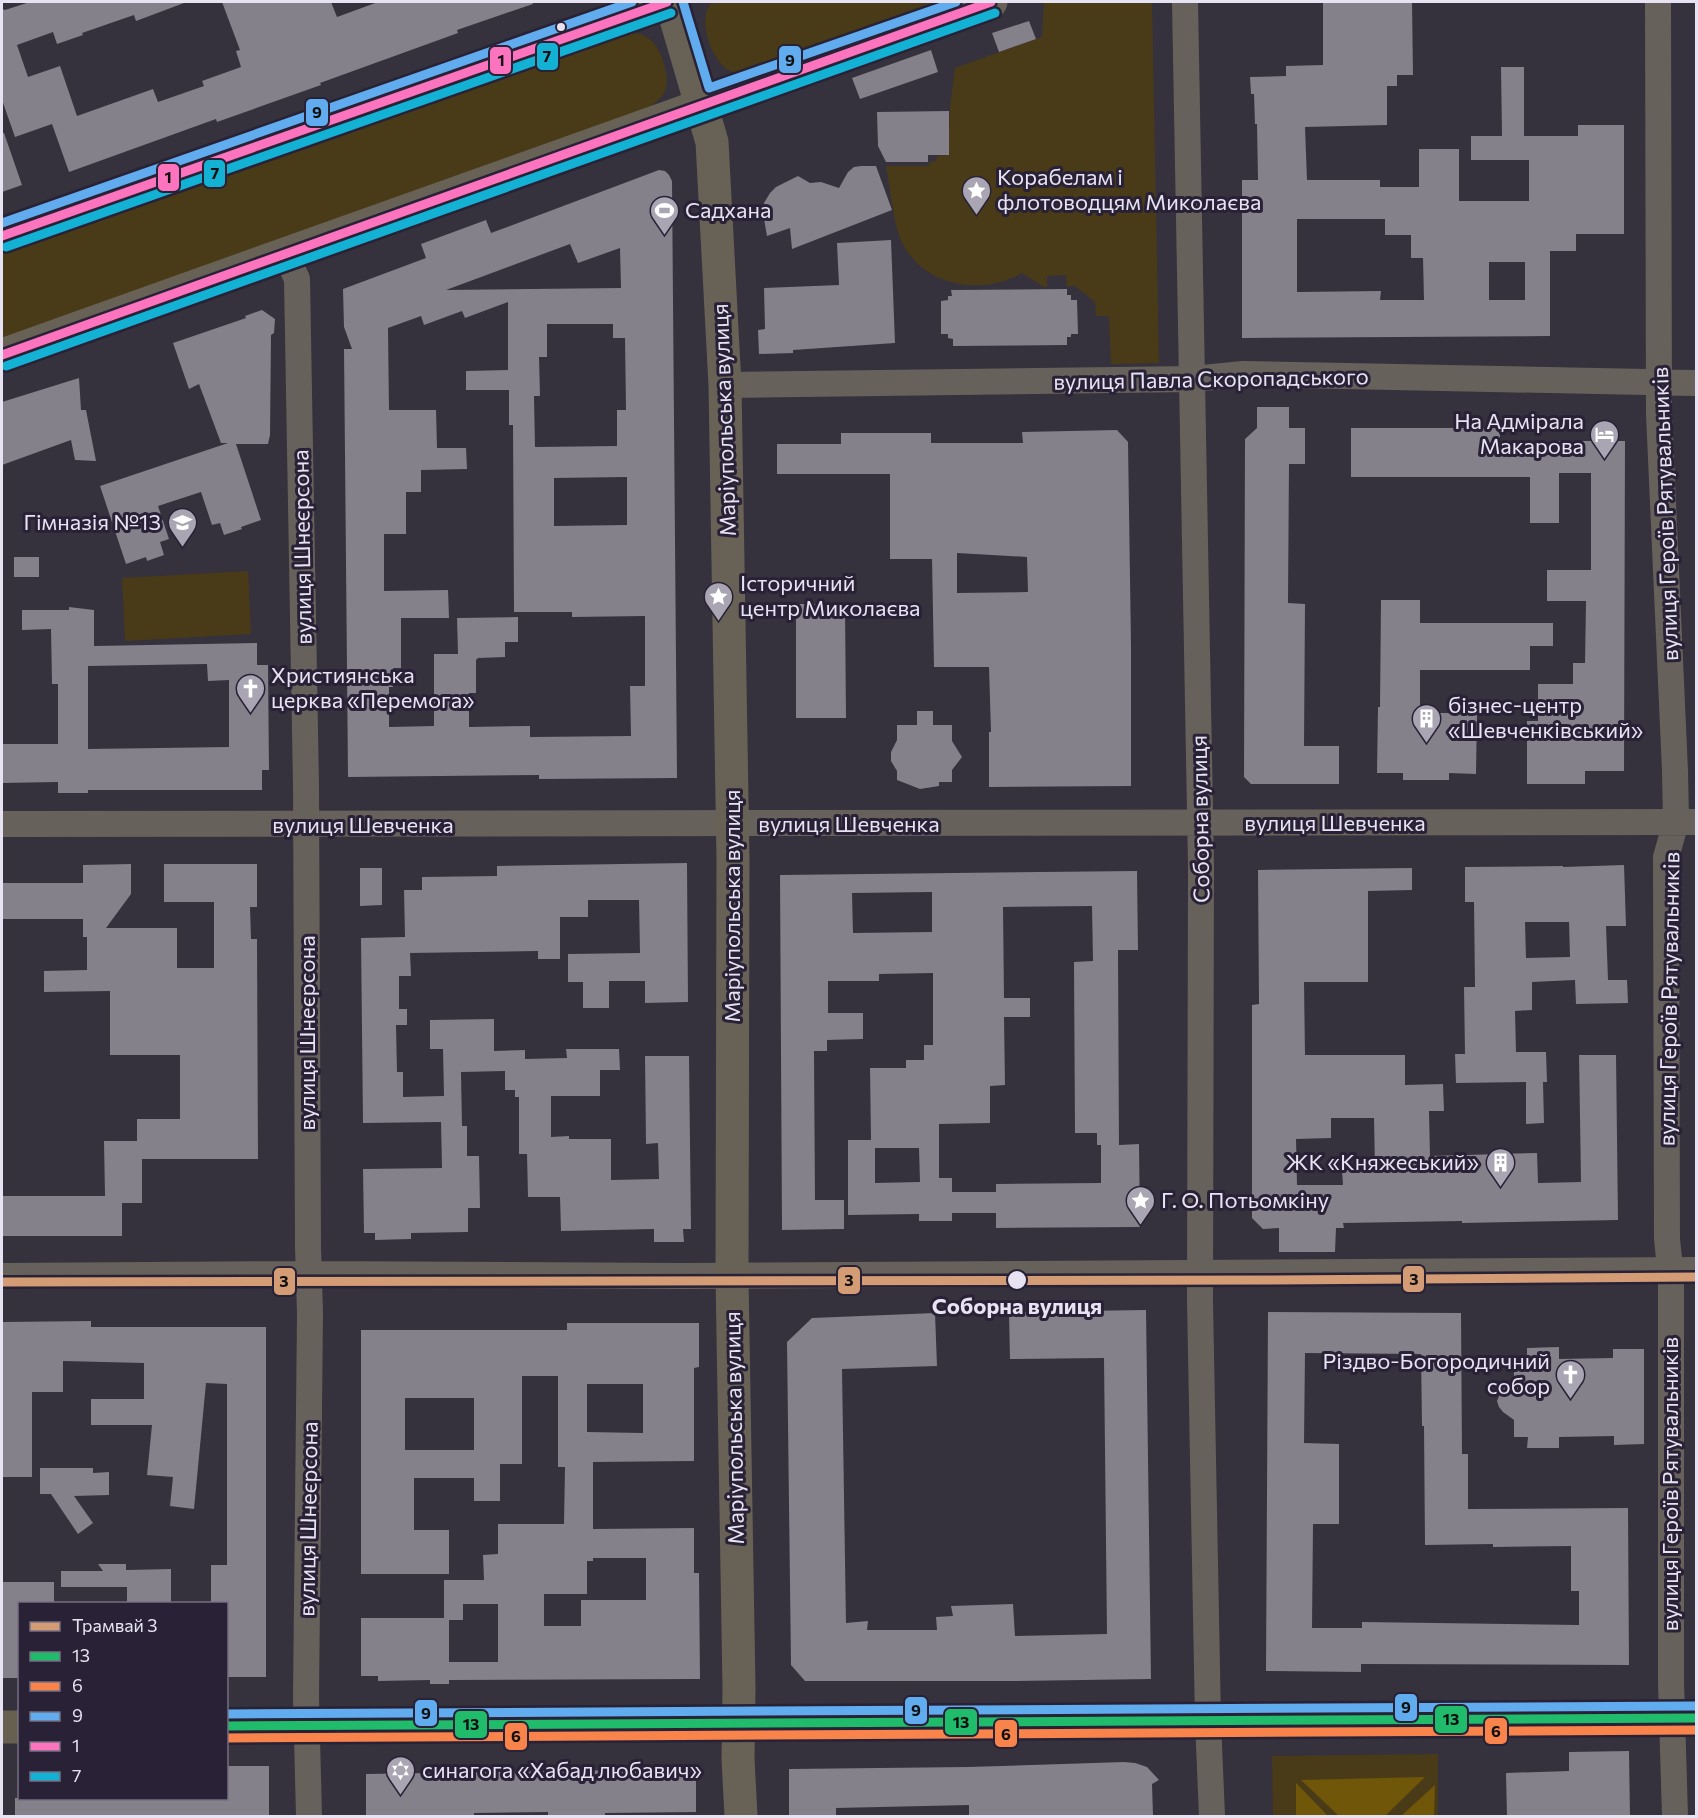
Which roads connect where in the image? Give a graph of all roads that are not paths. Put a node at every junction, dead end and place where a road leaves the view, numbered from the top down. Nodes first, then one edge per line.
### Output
1 (669, 2) edge
2 (991, 2) edge
3 (1185, 2) edge
4 (1658, 2) edge
5 (701, 104) junction
6 (2, 236) edge
7 (285, 253) junction
8 (2, 355) edge
9 (1193, 379) junction
10 (1659, 383) junction
11 (1696, 383) edge
12 (725, 386) junction
13 (1200, 822) junction
14 (1686, 822) edge
15 (2, 824) edge
16 (732, 824) junction
17 (306, 825) junction
18 (1696, 1270) edge
19 (1670, 1271) junction
20 (310, 1274) junction
21 (1200, 1274) junction
22 (2, 1276) edge
23 (732, 1276) junction
24 (1684, 1718) edge
25 (1208, 1721) junction
26 (739, 1723) junction
27 (228, 1726) edge
28 (307, 1726) junction
29 (2, 1727) edge
30 (18, 1727) edge
31 (309, 1816) edge
32 (741, 1816) edge
33 (1212, 1816) edge
34 (1676, 1816) edge

1 - 5 street, Маріупольська вулиця
1 - 6 street
2 - 5 street
3 - 9 street, Соборна вулиця
4 - 10 street, вулиця Героїв Рятувальників
5 - 7 street
5 - 12 street, Маріупольська вулиця
7 - 8 street
7 - 17 street, вулиця Шнеєрсона
9 - 10 street, вулиця Павла Скоропадського
9 - 12 street, вулиця Павла Скоропадського
9 - 13 street, Соборна вулиця
10 - 11 street, вулиця Павла Скоропадського
10 - 14 street, вулиця Героїв Рятувальників
12 - 16 street, Маріупольська вулиця
13 - 14 street, вулиця Шевченка
13 - 16 street, вулиця Шевченка
13 - 21 street, Соборна вулиця
14 - 19 street, вулиця Героїв Рятувальників
15 - 17 street, вулиця Шевченка
16 - 17 street, вулиця Шевченка
16 - 23 street, Маріупольська вулиця
17 - 20 street, вулиця Шнеєрсона
18 - 19 street
19 - 21 street
19 - 24 street, вулиця Героїв Рятувальників
20 - 22 street
20 - 23 street
20 - 28 street, вулиця Шнеєрсона
21 - 23 street
21 - 25 street, Соборна вулиця
23 - 26 street, Маріупольська вулиця
24 - 25 main road
24 - 34 street, вулиця Героїв Рятувальників
25 - 26 main road
25 - 33 street, Соборна вулиця
26 - 28 main road
26 - 32 street, Маріупольська вулиця
27 - 28 main road
28 - 31 street, вулиця Шнеєрсона
29 - 30 main road

